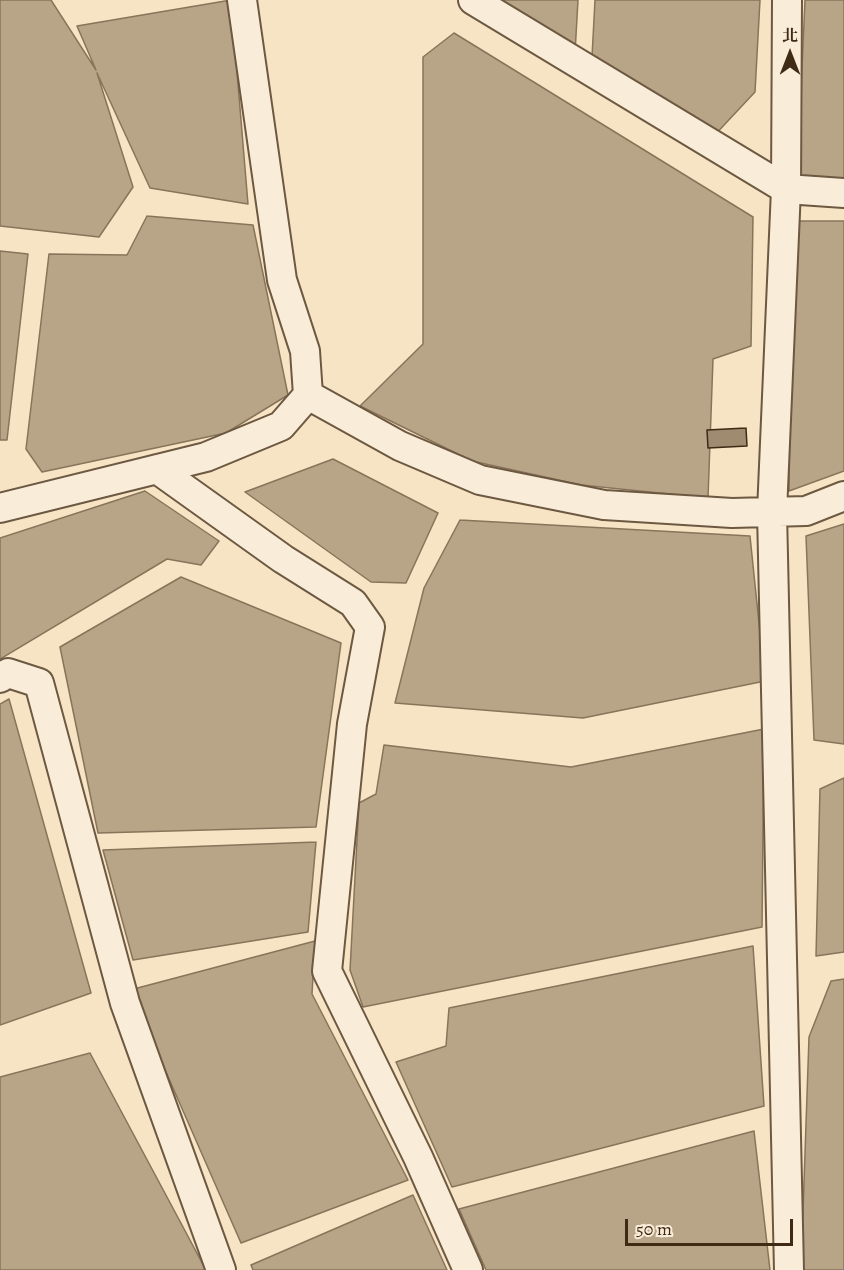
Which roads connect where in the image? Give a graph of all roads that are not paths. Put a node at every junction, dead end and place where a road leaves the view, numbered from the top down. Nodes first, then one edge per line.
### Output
1 (242, 0) edge
2 (472, 0) edge
3 (787, 0) edge
4 (786, 189) junction
5 (844, 193) edge
6 (308, 395) junction
7 (157, 469) junction
8 (844, 496) edge
9 (0, 508) edge
10 (772, 512) junction
11 (0, 678) edge
12 (221, 1270) edge
13 (468, 1270) edge
14 (789, 1270) edge

1 - 6 lane
2 - 4 lane
3 - 4 lane
4 - 5 lane
4 - 10 lane
6 - 7 lane
6 - 10 lane
7 - 9 lane
7 - 13 lane
8 - 10 lane
10 - 14 lane
11 - 12 lane

